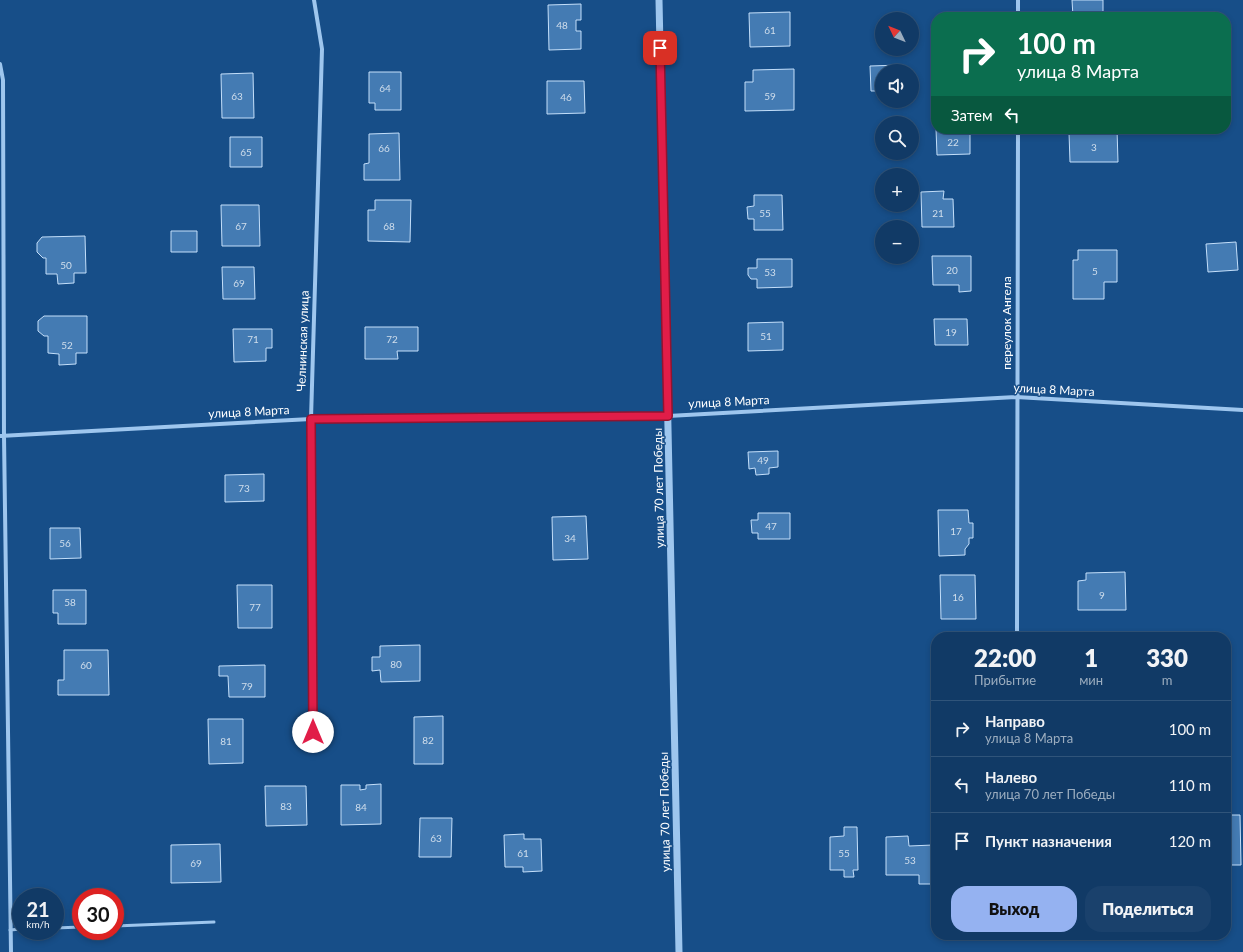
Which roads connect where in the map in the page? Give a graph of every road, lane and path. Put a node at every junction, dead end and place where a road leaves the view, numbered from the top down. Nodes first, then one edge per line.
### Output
1 (314, 0) edge
2 (659, 0) edge
3 (1018, 0) edge
4 (1018, 12) edge
5 (0, 64) edge
6 (1018, 134) edge
7 (1016, 397) junction
8 (1243, 410) edge
9 (668, 416) junction
10 (311, 419) junction
11 (2, 436) edge
12 (1017, 632) edge
13 (313, 732) dead end
14 (214, 922) dead end
15 (124, 926) edge
16 (10, 930) joint
17 (11, 952) edge
18 (679, 952) edge

1 - 10 street, Челнинская улица
2 - 9 street, улица 70 лет Победы
3 - 4 street
5 - 11 street
6 - 7 street, переулок Ангела
7 - 8 street, улица 8 Марта
7 - 9 street, улица 8 Марта
7 - 12 street, переулок Ангела
9 - 10 street, улица 8 Марта
9 - 18 street, улица 70 лет Победы
10 - 11 street, улица 8 Марта
10 - 13 street, Челнинская улица
11 - 16 street
14 - 15 lane
16 - 17 street

